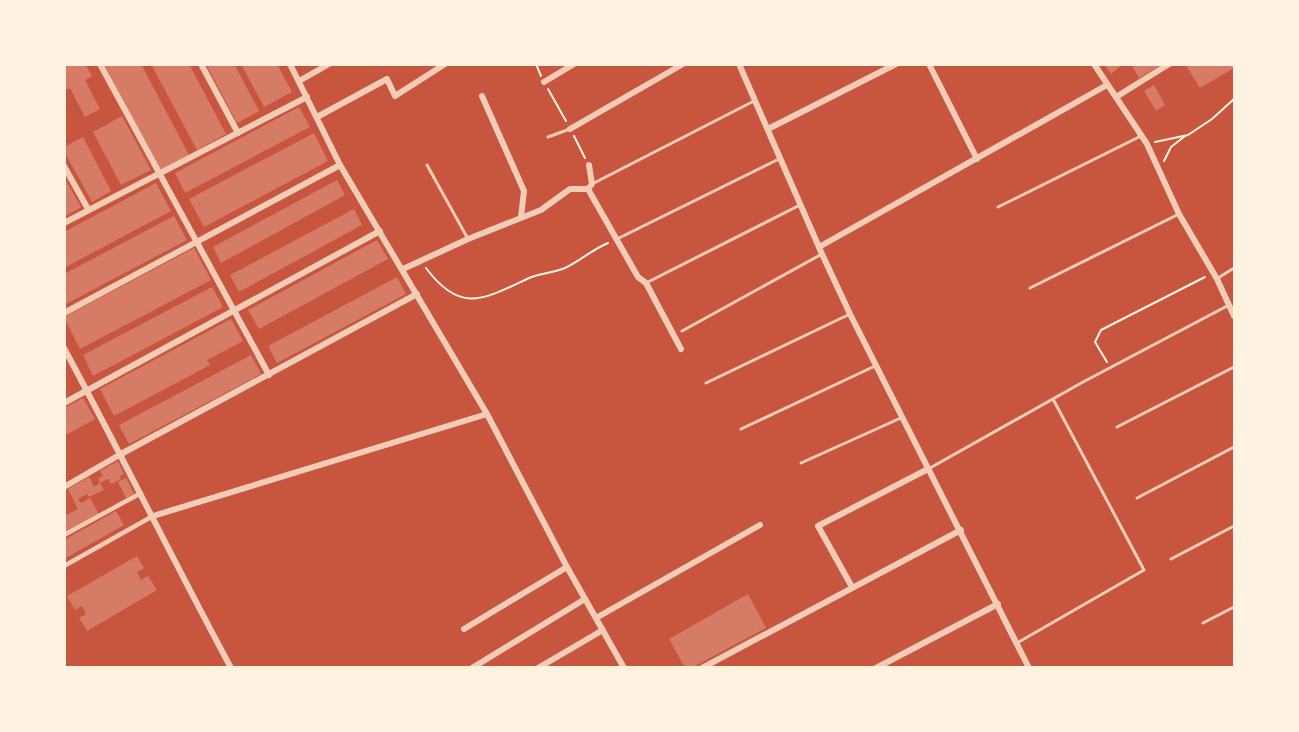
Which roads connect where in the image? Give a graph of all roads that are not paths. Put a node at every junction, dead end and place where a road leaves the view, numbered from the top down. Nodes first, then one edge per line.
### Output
1 (100, 64) edge
2 (201, 64) edge
3 (290, 64) edge
4 (329, 64) edge
5 (445, 64) edge
6 (574, 64) edge
7 (683, 64) edge
8 (739, 64) edge
9 (897, 64) edge
10 (929, 64) edge
11 (1094, 64) edge
12 (1169, 64) edge
13 (299, 81) junction
14 (544, 82) road end
15 (1107, 85) junction
16 (482, 96) dead end
17 (307, 97) junction
18 (1116, 97) junction
19 (755, 101) junction
20 (317, 117) junction
21 (570, 129) joint
22 (768, 129) junction
23 (238, 133) junction
24 (1141, 136) junction
25 (548, 137) dead end
26 (781, 158) junction
27 (977, 159) junction
28 (340, 165) junction
29 (426, 165) dead end
30 (589, 165) road end
31 (64, 166) edge
32 (161, 174) junction
33 (590, 186) junction
34 (802, 204) junction
35 (998, 207) dead end
36 (88, 209) junction
37 (1179, 214) junction
38 (521, 217) junction
39 (64, 223) edge
40 (380, 231) junction
41 (468, 238) junction
42 (616, 240) junction
43 (197, 241) junction
44 (819, 247) junction
45 (822, 254) junction
46 (1234, 268) edge
47 (403, 269) junction
48 (1215, 276) junction
49 (646, 283) junction
50 (1030, 288) dead end
51 (417, 294) junction
52 (1228, 305) junction
53 (234, 311) junction
54 (64, 313) edge
55 (850, 314) junction
56 (1234, 316) edge
57 (682, 332) dead end
58 (64, 348) edge
59 (681, 349) dead end
60 (876, 365) junction
61 (1234, 367) edge
62 (269, 375) junction
63 (706, 383) dead end
64 (87, 390) junction
65 (1053, 398) junction
66 (64, 403) edge
67 (487, 414) junction
68 (903, 417) junction
69 (1117, 427) dead end
70 (741, 429) dead end
71 (1234, 447) edge
72 (121, 454) junction
73 (801, 464) dead end
74 (928, 469) junction
75 (64, 487) edge
76 (141, 493) junction
77 (1137, 498) dead end
78 (153, 516) junction
79 (760, 525) dead end
80 (1234, 526) edge
81 (961, 530) junction
82 (64, 535) edge
83 (1171, 559) dead end
84 (64, 566) edge
85 (567, 567) junction
86 (852, 588) junction
87 (585, 598) junction
88 (998, 604) junction
89 (1234, 607) edge
90 (596, 618) junction
91 (1203, 623) dead end
92 (464, 629) dead end
93 (603, 630) junction
94 (1017, 643) junction
95 (231, 668) edge
96 (472, 668) edge
97 (538, 668) edge
98 (624, 668) edge
99 (702, 668) edge
100 (876, 668) edge
101 (1029, 668) edge

1 - 32 street
2 - 23 street
3 - 13 street
4 - 13 street
5 - 20 street
6 - 14 street
7 - 21 street
8 - 19 street
9 - 22 street
10 - 27 street
11 - 15 street
12 - 18 street
13 - 17 street
15 - 18 street
15 - 27 street
16 - 38 street
17 - 20 street
17 - 23 street
18 - 24 street
19 - 22 street
19 - 33 lane
20 - 28 street
21 - 25 lane
22 - 26 street
23 - 32 street
24 - 35 lane
24 - 37 street
26 - 34 street
26 - 42 lane
27 - 44 street
28 - 40 street
28 - 43 street
29 - 41 lane
30 - 33 street
31 - 36 street
32 - 36 street
32 - 43 street
33 - 38 street
33 - 42 street
34 - 44 street
34 - 49 lane
36 - 39 street
37 - 48 street
37 - 50 lane
38 - 41 street
40 - 47 street
40 - 53 street
41 - 47 street
42 - 49 street
43 - 53 street
43 - 54 street
44 - 45 street
45 - 55 street
45 - 57 lane
46 - 48 lane
47 - 51 street
48 - 52 street
49 - 59 street
51 - 62 street
51 - 67 street
52 - 56 street
52 - 65 lane
53 - 62 street
53 - 64 street
55 - 60 street
55 - 63 lane
58 - 64 street
60 - 68 street
60 - 70 lane
61 - 69 lane
62 - 72 street
64 - 66 street
64 - 72 street
65 - 74 lane
65 - 94 lane
67 - 78 street
67 - 85 street
68 - 73 lane
68 - 74 street
71 - 77 lane
72 - 75 street
72 - 76 street
74 - 81 street
74 - 86 street
76 - 78 street
76 - 82 street
78 - 84 street
78 - 95 street
79 - 90 street
80 - 83 lane
81 - 86 street
81 - 88 street
85 - 87 street
85 - 92 street
86 - 99 street
87 - 90 street
87 - 96 street
88 - 94 street
88 - 100 street
89 - 91 lane
90 - 93 street
93 - 97 street
93 - 98 street
94 - 101 street

